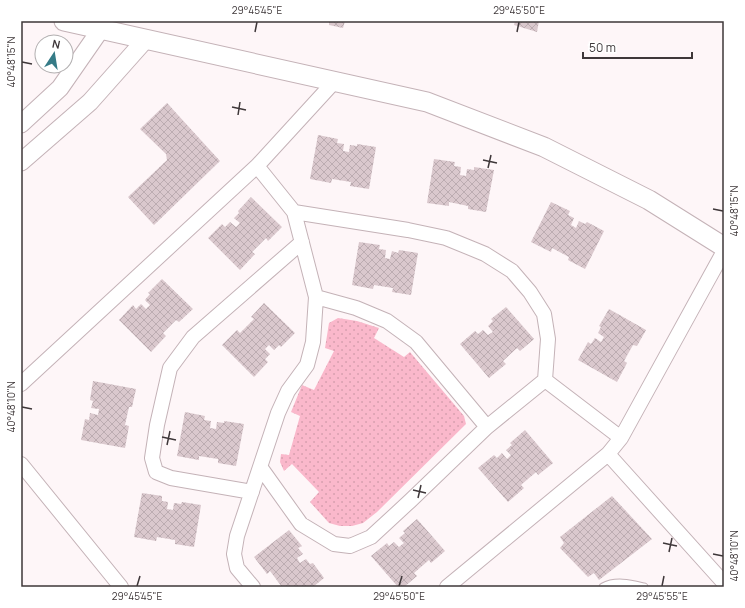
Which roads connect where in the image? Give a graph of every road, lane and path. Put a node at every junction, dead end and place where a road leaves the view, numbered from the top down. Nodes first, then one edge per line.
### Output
1 (64, 21) edge
2 (102, 25) edge
3 (146, 39) junction
4 (334, 82) junction
5 (21, 124) edge
6 (21, 162) edge
7 (257, 166) junction
8 (294, 212) junction
9 (302, 242) junction
10 (724, 247) edge
11 (724, 251) edge
12 (316, 297) junction
13 (544, 380) junction
14 (21, 384) edge
15 (487, 427) junction
16 (621, 438) junction
17 (608, 454) junction
18 (21, 464) edge
19 (260, 468) junction
20 (252, 492) junction
21 (724, 583) edge
22 (122, 587) edge
23 (253, 587) edge
24 (447, 587) edge
25 (603, 587) edge
26 (644, 587) edge

1 - 2 main road
2 - 3 main road
2 - 5 street
3 - 4 main road
3 - 6 street
4 - 7 street
4 - 10 main road
7 - 8 street
7 - 14 street
8 - 9 street
8 - 13 street
9 - 12 street
9 - 20 street
11 - 16 street
12 - 15 street
12 - 19 street
13 - 15 street
13 - 16 street
15 - 19 street
16 - 17 street
17 - 21 street
17 - 24 street
18 - 22 street
19 - 20 street
20 - 23 street
25 - 26 lane

